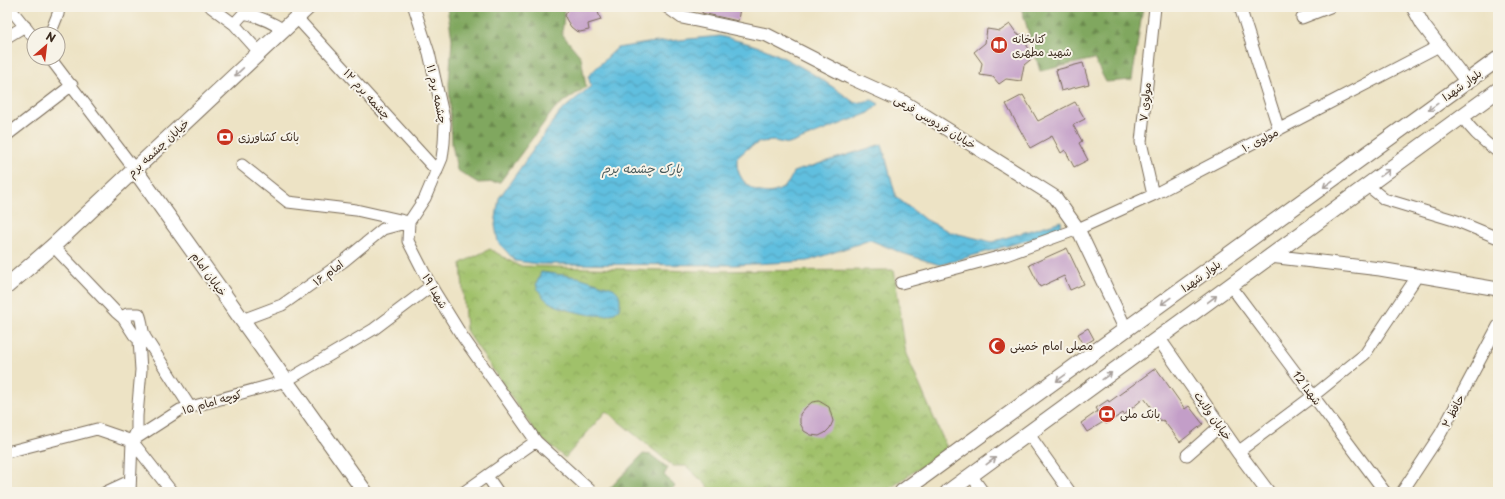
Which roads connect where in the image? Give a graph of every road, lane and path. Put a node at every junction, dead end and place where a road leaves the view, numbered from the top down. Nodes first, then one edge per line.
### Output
1 (10, 7) edge
2 (59, 7) edge
3 (211, 7) edge
4 (308, 7) edge
5 (414, 7) edge
6 (668, 7) edge
7 (1155, 7) edge
8 (1240, 7) edge
9 (1330, 7) edge
10 (1413, 7) edge
11 (246, 10) edge
12 (297, 18) junction
13 (1302, 18) dead end
14 (234, 24) junction
15 (25, 26) joint
16 (53, 26) edge
17 (284, 30) junction
18 (7, 37) edge
19 (1439, 46) junction
20 (260, 53) junction
21 (1498, 59) edge
22 (57, 66) edge
23 (1467, 82) junction
24 (72, 85) junction
25 (1498, 90) edge
26 (1462, 116) junction
27 (1279, 130) junction
28 (7, 135) edge
29 (1498, 152) edge
30 (242, 165) dead end
31 (135, 170) junction
32 (437, 171) junction
33 (1367, 185) junction
34 (1153, 195) junction
35 (409, 222) junction
36 (1078, 229) junction
37 (1498, 238) edge
38 (53, 246) junction
39 (1270, 256) junction
40 (1418, 276) junction
41 (900, 283) dead end
42 (1230, 285) junction
43 (7, 286) edge
44 (431, 286) junction
45 (1498, 289) edge
46 (123, 318) junction
47 (242, 320) junction
48 (1498, 326) edge
49 (1126, 330) junction
50 (1159, 339) junction
51 (286, 381) junction
52 (1313, 396) junction
53 (190, 407) junction
54 (1220, 426) junction
55 (1028, 433) junction
56 (132, 441) junction
57 (536, 441) junction
58 (7, 452) edge
59 (1238, 452) junction
60 (1187, 455) dead end
61 (486, 476) junction
62 (971, 476) junction
63 (130, 480) junction
64 (1266, 491) edge
65 (106, 492) edge
66 (130, 492) edge
67 (172, 492) edge
68 (365, 492) edge
69 (464, 492) edge
70 (498, 492) edge
71 (592, 492) edge
72 (902, 492) edge
73 (948, 492) edge
74 (983, 492) edge
75 (1070, 492) edge
76 (1385, 492) edge
77 (1402, 492) edge

1 - 15 street
2 - 16 street
3 - 14 street
4 - 12 main road, خیابان چشمه برم
5 - 32 street, چشمه برم ۱۱
6 - 36 street, خیابان فردوسی فرعی
7 - 34 street, مولوی ۷
8 - 27 street
9 - 13 street
10 - 19 street
11 - 14 street
11 - 17 street
12 - 17 main road, خیابان چشمه برم
12 - 32 street, چشمه برم ۱۲
14 - 20 street
15 - 18 street
17 - 20 main road, خیابان چشمه برم
19 - 23 street
19 - 27 street, مولوی ۱۰
20 -> 31 main road, خیابان چشمه برم
21 - 23 main road, بلوار شهدا
22 - 24 street, خیابان امام
23 -> 49 main road, بلوار شهدا
24 - 28 street
24 - 31 street, خیابان امام
25 - 26 main road
26 - 29 street
33 -> 26 main road
27 - 34 street, مولوی ۱۰
30 - 35 street
31 - 38 main road, خیابان چشمه برم
31 - 47 main road, خیابان امام
32 - 35 street, چشمه برم ۱۱
33 - 37 street
33 - 39 main road
34 - 36 street, مولوی ۱۰
35 - 44 street, شهدا ۱۹
35 - 47 street, امام ۱۶
36 - 41 street, مولوی ۱۰
36 - 49 street, خیابان فردوسی فرعی
38 - 43 main road, خیابان چشمه برم
38 - 46 street
39 - 40 street
39 - 42 main road
40 - 45 street
40 - 52 street
50 -> 42 main road
42 - 52 street, شهدا 12
44 - 51 street, کوچه امام ۱۵
44 - 57 street, شهدا ۱۹
46 - 53 street
46 - 56 street
47 - 51 main road, خیابان امام
48 - 77 street, حافظ ۲
49 -> 72 main road, بلوار شهدا
50 - 54 street, خیابان ولایت
55 -> 50 main road
51 - 53 street, کوچه امام ۱۵
51 - 68 main road, خیابان امام
52 - 59 street
52 - 76 street, شهدا 12
53 - 56 street, کوچه امام ۱۵
54 - 59 street, خیابان ولایت
54 - 60 street
62 -> 55 main road
55 - 75 street
56 - 58 street
56 - 63 street
56 - 67 street
57 - 61 street
57 - 71 street, شهدا ۱۹
59 - 64 street, خیابان ولایت
61 - 69 street
61 - 70 street
62 - 73 main road
62 - 74 street
63 - 65 street
63 - 66 street

